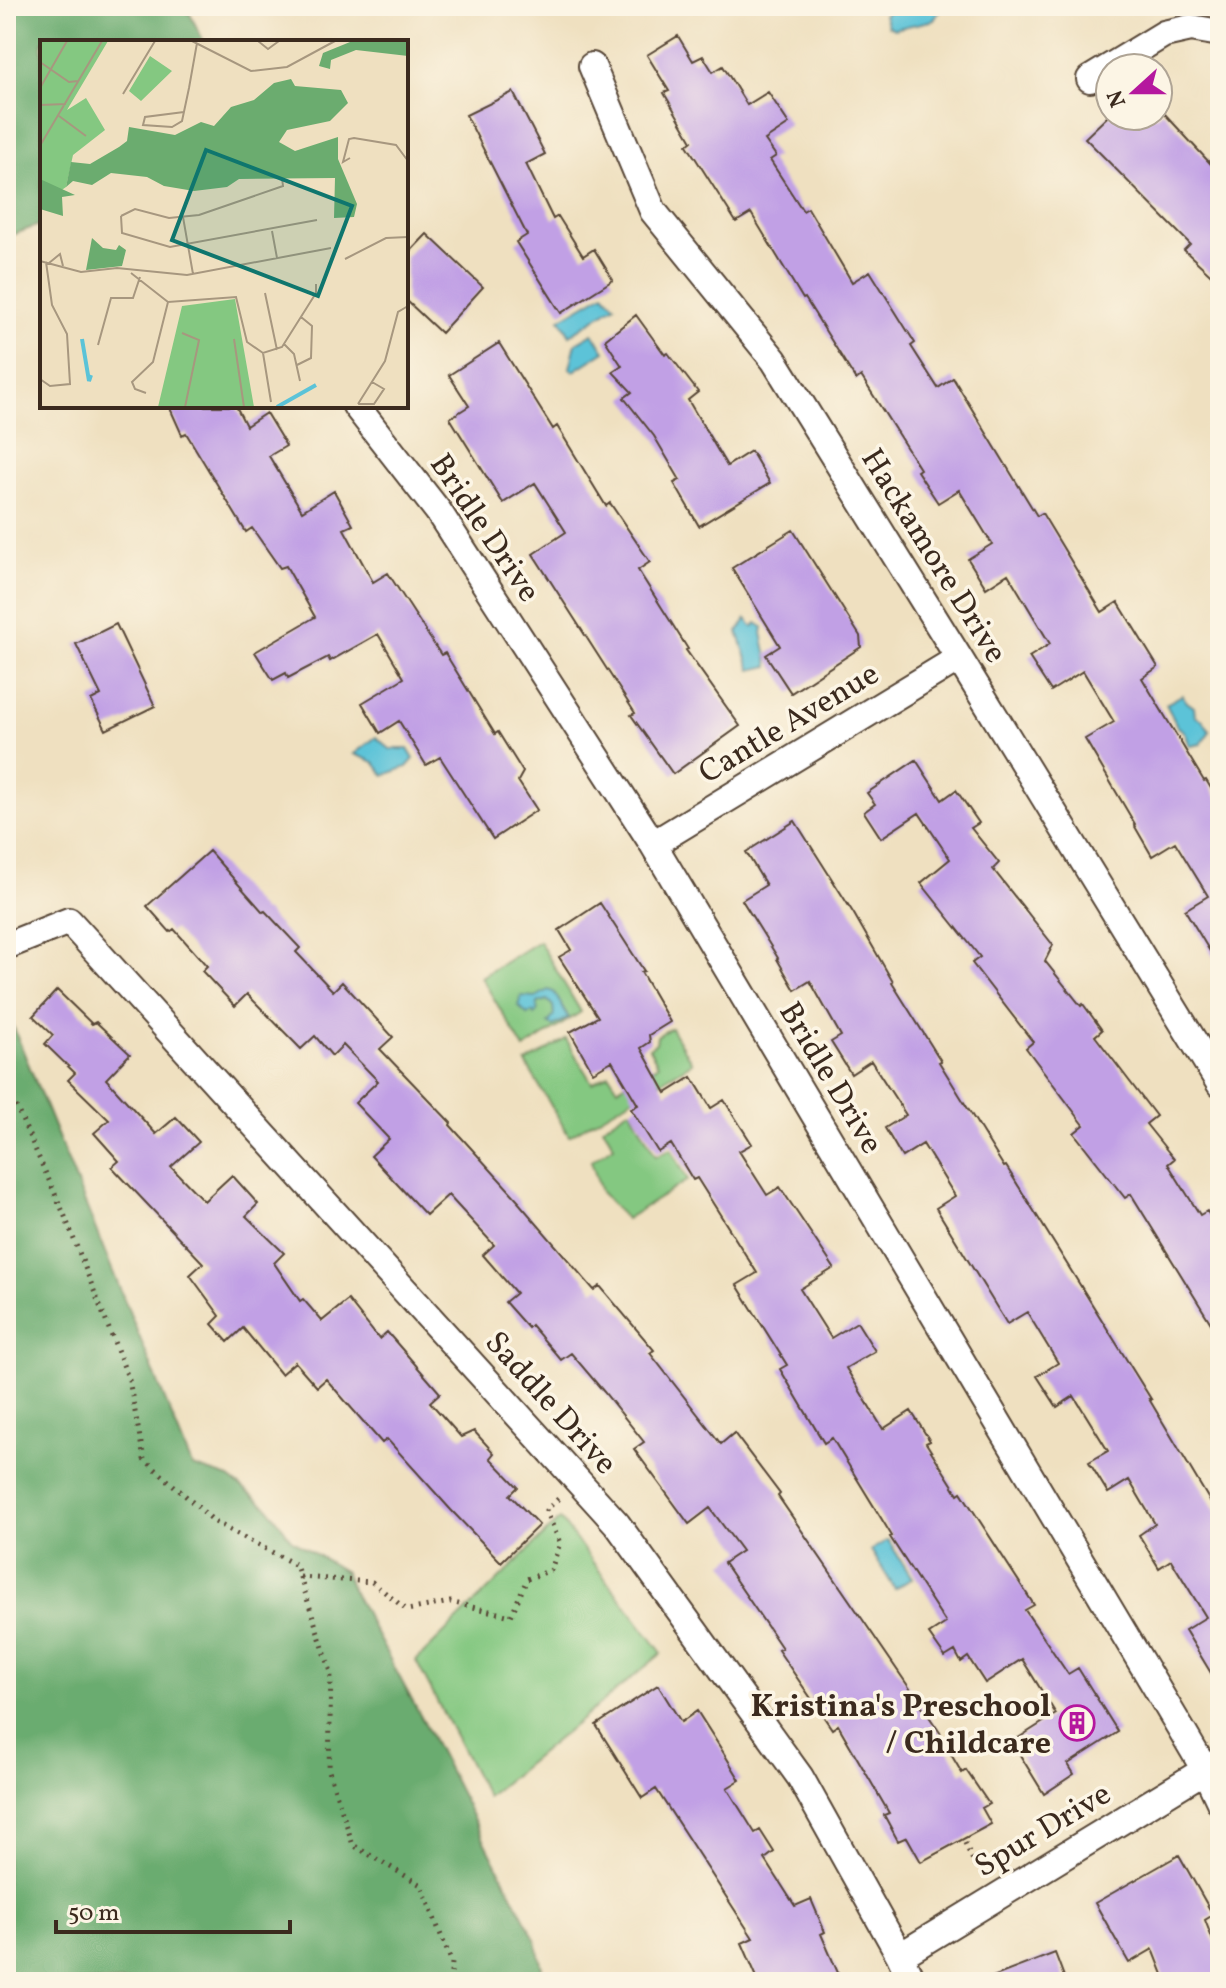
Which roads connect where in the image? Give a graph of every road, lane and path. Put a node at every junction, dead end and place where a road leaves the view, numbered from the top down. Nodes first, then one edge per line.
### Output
1 (1220, 33) edge
2 (592, 66) dead end
3 (1090, 79) dead end
4 (358, 408) edge
5 (959, 658) junction
6 (653, 844) junction
7 (6, 946) edge
8 (6, 1084) edge
9 (1220, 1084) edge
10 (560, 1498) dead end
11 (300, 1577) junction
12 (1212, 1765) edge
13 (1220, 1802) edge
14 (965, 1843) dead end
15 (977, 1869) dead end
16 (900, 1956) junction
17 (450, 1982) edge
18 (912, 1982) edge

1 - 3 street
2 - 5 street, Hackamore Drive
4 - 6 street, Bridle Drive
5 - 6 street, Cantle Avenue
5 - 9 street, Hackamore Drive
6 - 12 street, Bridle Drive
7 - 16 street, Saddle Drive
8 - 11 path
10 - 11 path
11 - 17 path
12 - 13 street, Bridle Drive
12 - 16 street, Spur Drive
14 - 15 path
16 - 18 street, Saddle Drive

